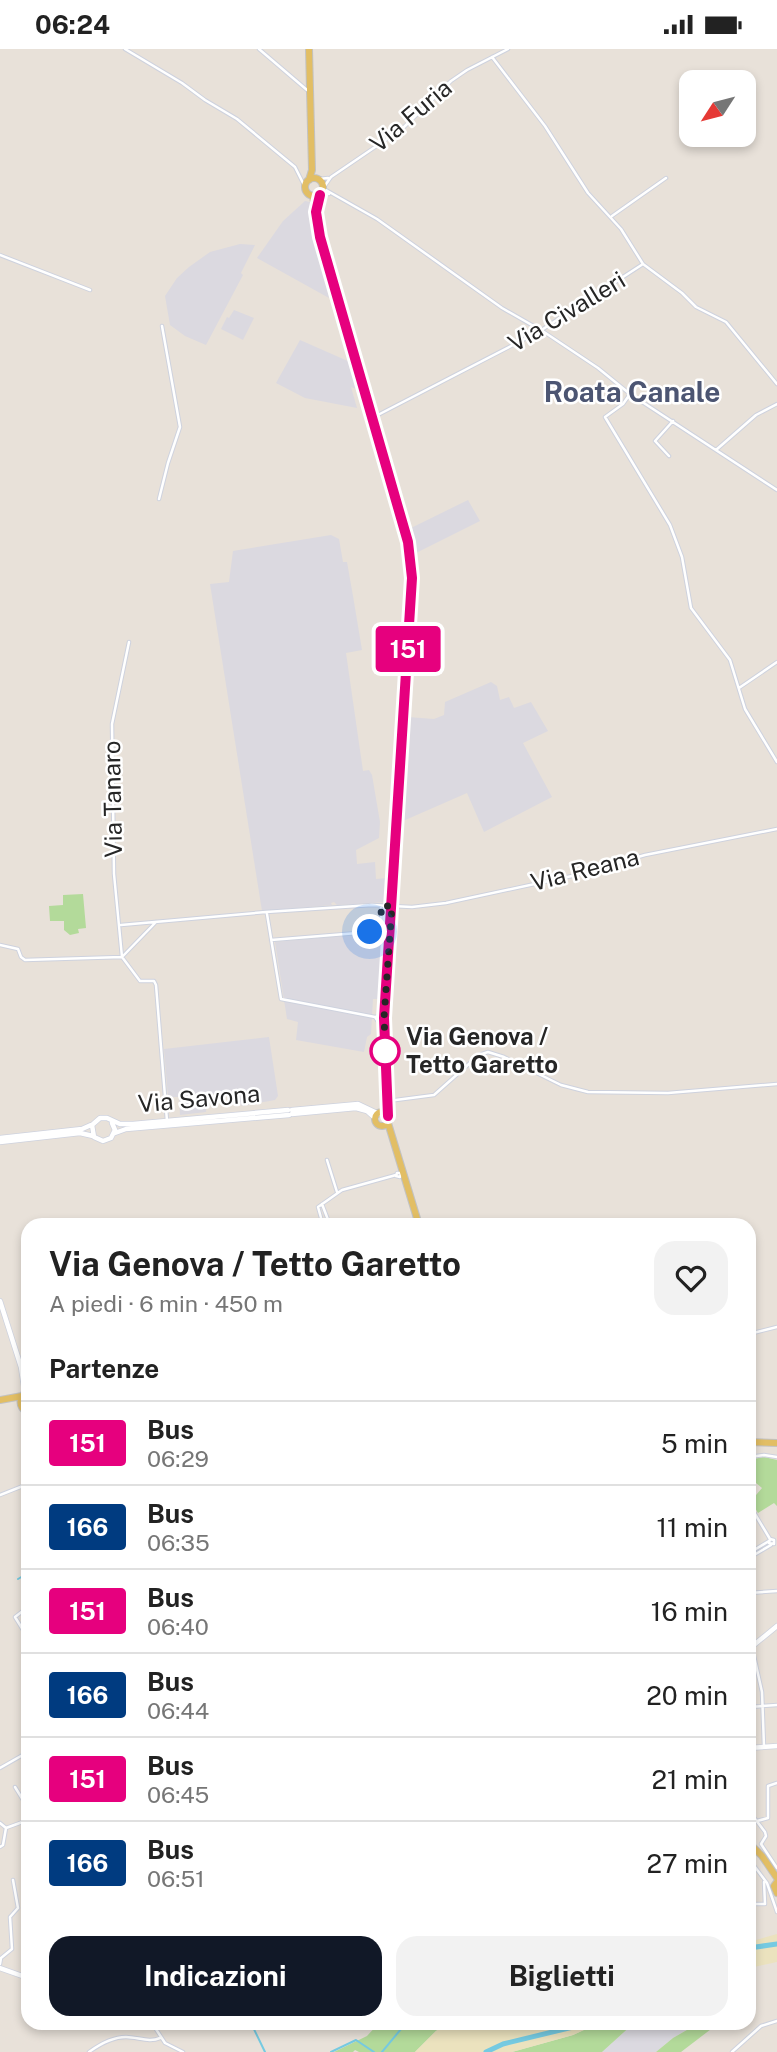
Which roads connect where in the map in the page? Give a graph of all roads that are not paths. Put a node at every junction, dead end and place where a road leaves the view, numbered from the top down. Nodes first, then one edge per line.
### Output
1 (125, 49) edge
2 (259, 49) edge
3 (509, 49) edge
4 (307, 50) edge
5 (492, 57) junction
6 (310, 91) junction
7 (331, 177) junction
8 (666, 178) dead end
9 (310, 181) junction
10 (320, 192) junction
11 (611, 217) junction
12 (0, 254) edge
13 (643, 264) junction
14 (90, 290) dead end
15 (162, 327) dead end
16 (540, 331) junction
17 (777, 384) edge
18 (630, 394) junction
19 (777, 404) edge
20 (372, 418) junction
21 (673, 421) junction
22 (716, 450) junction
23 (669, 456) dead end
24 (777, 490) edge
25 (159, 499) dead end
26 (129, 642) dead end
27 (777, 662) edge
28 (739, 688) junction
29 (777, 762) edge
30 (777, 829) edge
31 (381, 906) junction
32 (392, 906) junction
33 (267, 912) junction
34 (156, 922) junction
35 (121, 925) junction
36 (271, 940) junction
37 (0, 945) edge
38 (122, 957) junction
39 (380, 1018) junction
40 (777, 1084) edge
41 (388, 1101) junction
42 (290, 1112) junction
43 (382, 1118) junction
44 (167, 1121) junction
45 (112, 1123) junction
46 (92, 1125) junction
47 (114, 1133) junction
48 (94, 1137) junction
49 (0, 1140) edge
50 (327, 1160) dead end
51 (400, 1174) junction
52 (337, 1192) junction
53 (322, 1204) junction
54 (320, 1218) edge
55 (327, 1218) edge
56 (416, 1218) edge
57 (0, 1301) edge
58 (777, 1327) edge
59 (756, 1332) edge
60 (21, 1367) edge
61 (21, 1394) edge
62 (2, 1400) edge
63 (21, 1407) edge
64 (756, 1442) edge
65 (777, 1443) edge
66 (756, 1456) edge
67 (777, 1457) edge
68 (21, 1487) edge
69 (0, 1495) edge
70 (756, 1515) edge
71 (773, 1541) edge
72 (777, 1550) edge
73 (756, 1552) edge
74 (777, 1591) edge
75 (756, 1592) edge
76 (21, 1613) edge
77 (777, 1626) edge
78 (21, 1627) edge
79 (756, 1643) edge
80 (756, 1670) edge
81 (762, 1705) junction
82 (777, 1705) edge
83 (756, 1706) edge
84 (777, 1746) edge
85 (764, 1747) junction
86 (756, 1748) edge
87 (21, 1756) edge
88 (0, 1768) edge
89 (777, 1783) edge
90 (15, 1787) dead end
91 (21, 1797) edge
92 (757, 1821) joint
93 (0, 1823) edge
94 (21, 1823) edge
95 (6, 1828) junction
96 (0, 1847) edge
97 (756, 1851) edge
98 (777, 1868) edge
99 (756, 1869) edge
100 (13, 1880) dead end
101 (765, 1881) junction
102 (776, 1881) edge
103 (777, 1893) edge
104 (756, 1904) edge
105 (777, 1912) edge
106 (0, 1966) edge
107 (21, 1975) edge
108 (777, 2021) edge
109 (156, 2030) edge
110 (160, 2038) junction
111 (89, 2052) edge
112 (183, 2052) edge
113 (732, 2052) edge

1 - 9 street
2 - 6 street
3 - 5 street, Via Furia
4 - 6 main road
5 - 7 street, Via Furia
5 - 11 street, Via Civalleri
6 - 9 main road
7 - 9 street, Via Furia
7 - 10 street, Via Furia
8 - 11 street
9 - 10 main road
9 - 10 main road
10 - 16 street
10 - 20 main road
11 - 13 street, Via Civalleri
12 - 14 street
13 - 16 street, Via Civalleri
13 - 17 street
15 - 25 street
16 - 18 street
16 - 20 street, Via Civalleri
18 - 21 street
18 - 28 street
19 - 22 street
20 - 32 main road
21 - 22 street
21 - 23 street
22 - 24 street
26 - 35 street, Via Tanaro
27 - 28 street
28 - 29 street
30 - 32 street, Via Reana
31 - 32 street, Via Reana
31 - 33 street, Via Reana
31 - 36 street
32 - 39 main road
33 - 34 street, Via Reana
33 - 36 street
34 - 35 street, Via Reana
34 - 38 street
35 - 38 street, Via Tanaro
36 - 39 street
37 - 38 street
38 - 44 street
39 - 41 main road
40 - 41 street
41 - 43 main road
42 - 43 street, Via Savona
42 - 44 street, Via Savona
42 - 47 street, Via Savona
43 - 51 main road
44 - 45 street, Via Savona
45 - 46 street
45 - 47 street
46 - 48 street
46 - 49 street
47 - 48 street
48 - 49 street
50 - 52 street
51 - 52 street
51 - 56 main road
52 - 53 street
53 - 54 street
53 - 55 street
57 - 60 street
58 - 59 street
61 - 62 main road
62 - 63 main road
64 - 65 main road
66 - 67 street
68 - 69 street
70 - 71 street
71 - 72 street
71 - 73 street
74 - 75 street
76 - 78 street
77 - 79 street
80 - 81 street
81 - 82 street
81 - 83 street
81 - 85 street
84 - 85 street
85 - 86 street
87 - 88 street
89 - 92 street
90 - 91 street
92 - 98 street
93 - 95 street
94 - 95 street
95 - 96 street
97 - 102 main road
99 - 101 street
100 - 106 street
101 - 104 street
101 - 105 street
102 - 103 main road
106 - 107 street
108 - 113 street
109 - 110 street
110 - 111 street
110 - 112 street

